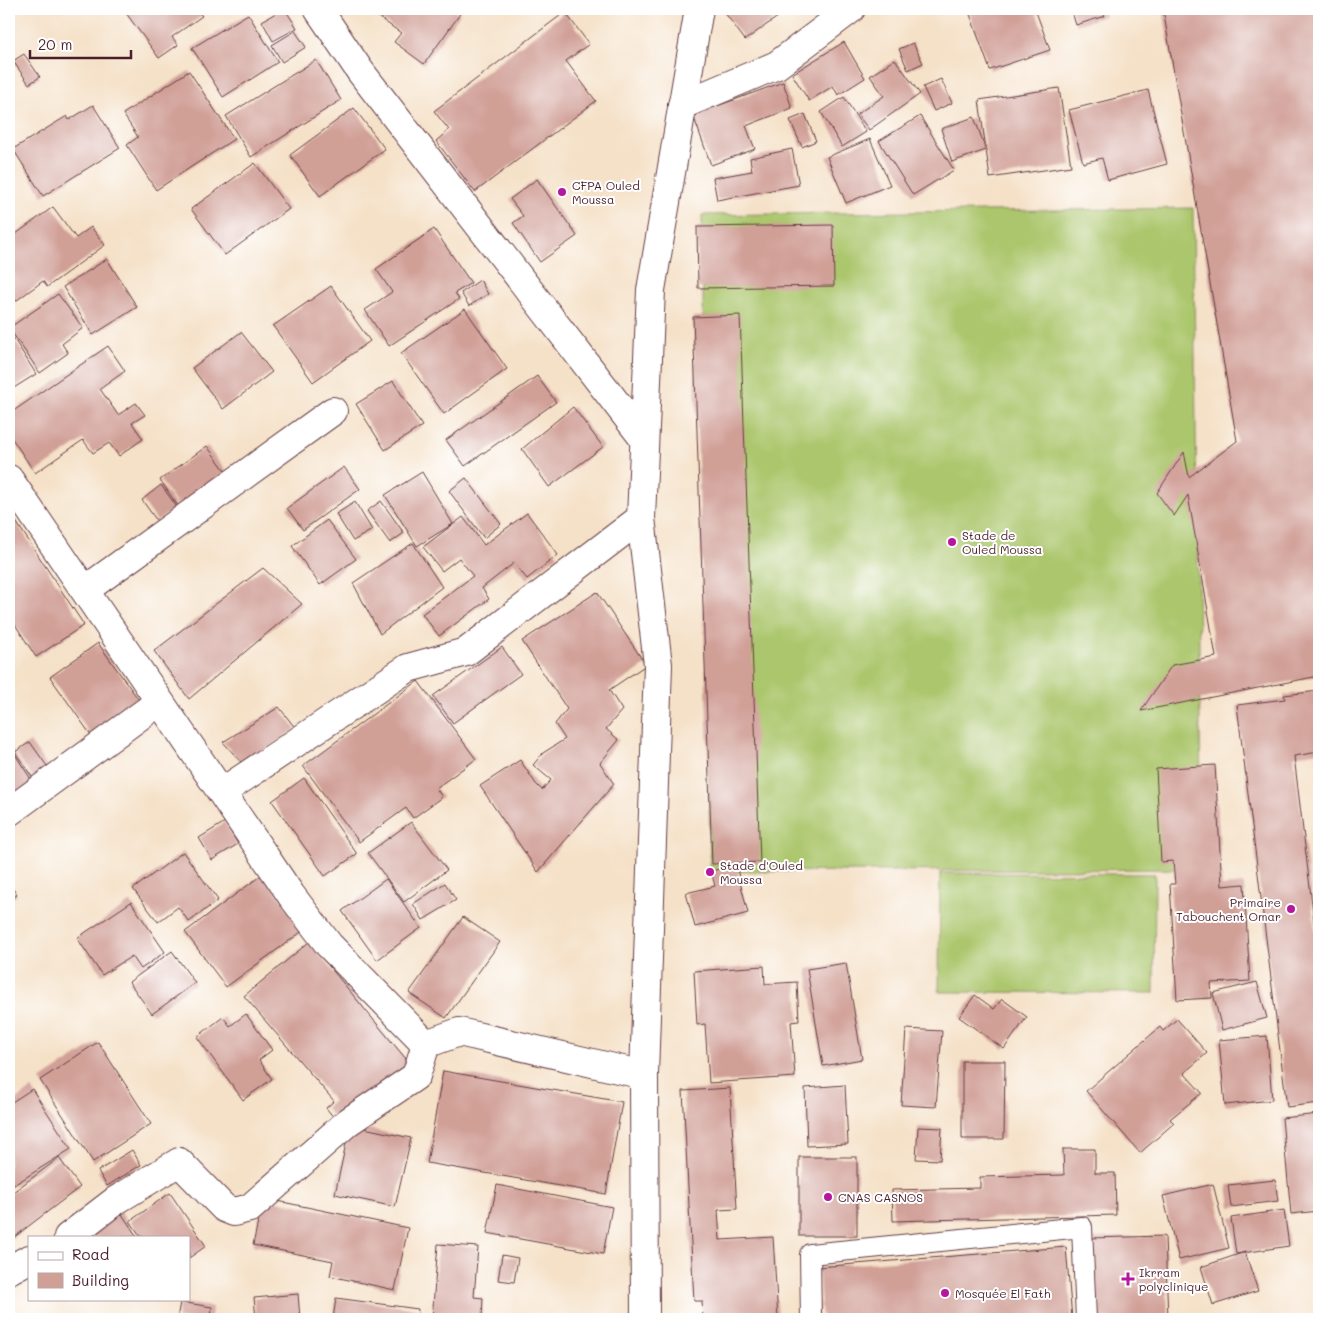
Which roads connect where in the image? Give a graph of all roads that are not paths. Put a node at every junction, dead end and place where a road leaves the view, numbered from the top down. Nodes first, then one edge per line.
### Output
1 (318, 9) edge
2 (699, 9) edge
3 (851, 9) edge
4 (682, 106) junction
5 (333, 411) dead end
6 (644, 439) junction
7 (9, 479) edge
8 (641, 518) junction
9 (85, 590) junction
10 (159, 702) junction
11 (222, 792) junction
12 (9, 812) edge
13 (426, 1044) junction
14 (644, 1074) junction
15 (69, 1236) edge
16 (28, 1260) edge
17 (9, 1270) edge
18 (646, 1319) edge
19 (811, 1319) edge
20 (1086, 1319) edge

1 - 6 street
2 - 4 street
3 - 4 street
4 - 6 street
5 - 9 street
6 - 8 street
7 - 9 street
8 - 11 street
8 - 14 street
9 - 10 street
10 - 11 street
10 - 12 street
11 - 13 street
13 - 14 street
13 - 15 street
14 - 18 street
16 - 17 street
19 - 20 lane

